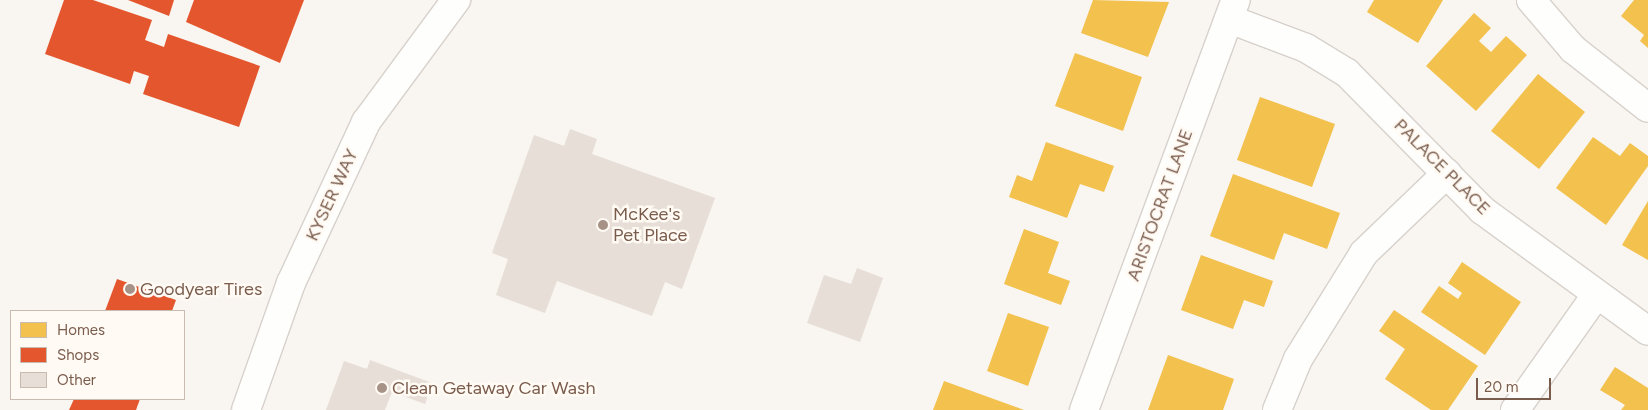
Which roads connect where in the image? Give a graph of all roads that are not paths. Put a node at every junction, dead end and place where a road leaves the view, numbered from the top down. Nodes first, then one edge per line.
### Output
1 (456, 0) edge
2 (1531, 0) edge
3 (1233, 10) edge
4 (1648, 108) edge
5 (1447, 173) junction
6 (1596, 296) junction
7 (1648, 331) edge
8 (246, 410) edge
9 (1084, 410) edge
10 (1276, 410) edge
11 (1515, 410) edge

1 - 8 street, KYSER WAY
2 - 4 street
3 - 5 street, PALACE PLACE
3 - 9 street, ARISTOCRAT LANE
5 - 6 street, PALACE PLACE
5 - 10 street
6 - 7 street, PALACE PLACE
6 - 11 street

